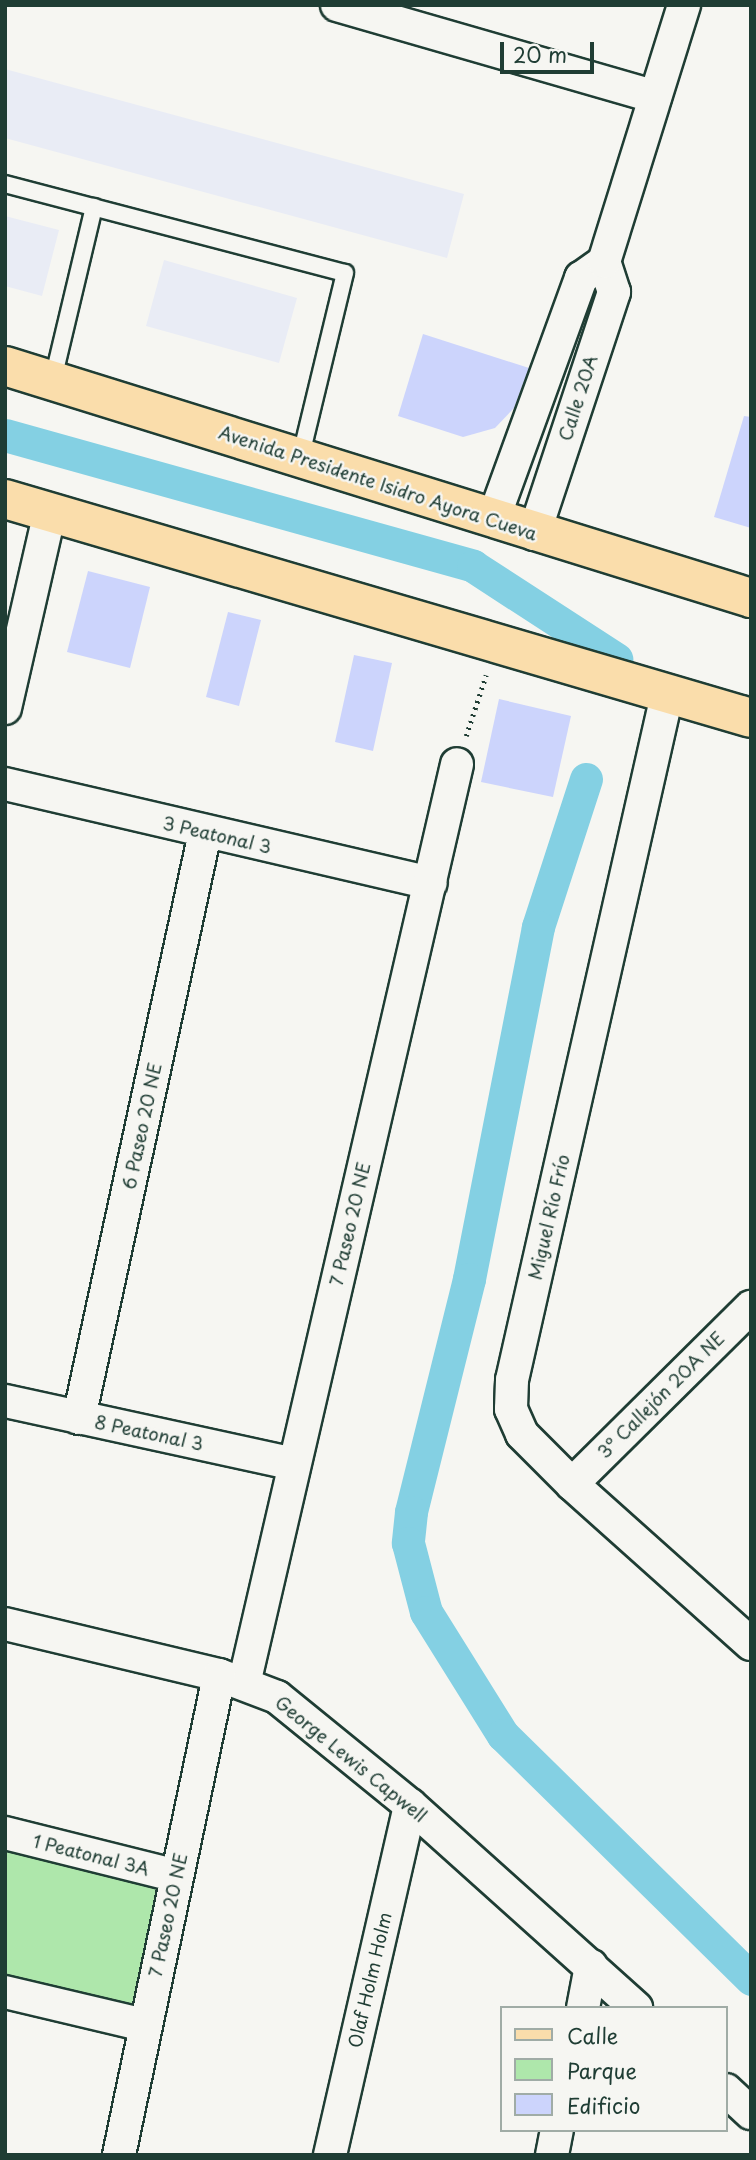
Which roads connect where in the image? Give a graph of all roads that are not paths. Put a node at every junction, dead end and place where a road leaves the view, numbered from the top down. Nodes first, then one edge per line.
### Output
1 (337, 5) edge
2 (684, 5) edge
3 (420, 18) edge
4 (655, 97) junction
5 (5, 184) edge
6 (94, 207) junction
7 (604, 262) junction
8 (5, 366) edge
9 (53, 379) junction
10 (300, 459) junction
11 (5, 499) edge
12 (50, 511) junction
13 (493, 520) junction
14 (534, 534) junction
15 (751, 598) edge
16 (667, 695) junction
17 (5, 708) edge
18 (740, 713) edge
19 (457, 764) road end
20 (5, 784) edge
21 (205, 834) junction
22 (431, 883) junction
23 (751, 1307) edge
24 (5, 1401) edge
25 (79, 1418) junction
26 (294, 1464) junction
27 (572, 1483) junction
28 (7, 1634) edge
29 (751, 1644) edge
30 (232, 1680) junction
31 (410, 1805) junction
32 (5, 1833) edge
33 (177, 1876) junction
34 (591, 1966) junction
35 (5, 1992) edge
36 (583, 2006) edge
37 (634, 2006) edge
38 (145, 2025) junction
39 (728, 2092) edge
40 (751, 2113) edge
41 (557, 2132) edge
42 (119, 2155) edge
43 (330, 2155) edge
44 (552, 2155) edge

1 - 3 street
2 - 4 street, Calle 20A
3 - 4 street
4 - 7 street, Calle 20A
5 - 6 lane
6 - 9 lane
6 - 10 lane
7 - 13 street, Calle 20A
7 - 14 street, Calle 20A
8 - 9 main road, Avenida Presidente Isidro Ayora Cueva
9 - 10 main road, Avenida Presidente Isidro Ayora Cueva
10 - 13 main road, Avenida Presidente Isidro Ayora Cueva
11 - 12 main road
12 - 16 main road
12 - 17 street
13 - 14 main road, Avenida Presidente Isidro Ayora Cueva
14 - 15 main road, Avenida Presidente Isidro Ayora Cueva
16 - 18 main road
16 - 27 street, Miguel Río Frío
19 - 22 street, 7 Paseo 20 NE
20 - 21 street, 3 Peatonal 3
21 - 22 street, 3 Peatonal 3
21 - 25 street, 6 Paseo 20 NE
22 - 26 street, 7 Paseo 20 NE
23 - 27 street, 3° Callejón 20A NE
24 - 25 street, 8 Peatonal 3
25 - 26 street, 8 Peatonal 3
26 - 30 street, 7 Paseo 20 NE
27 - 29 street, Miguel Río Frío
28 - 30 street, George Lewis Capwell
30 - 31 street, George Lewis Capwell
30 - 33 street, 7 Paseo 20 NE
31 - 34 street, George Lewis Capwell
31 - 43 street, Olaf Holm Holm
32 - 33 street, 1 Peatonal 3A
33 - 38 street, 7 Paseo 20 NE
34 - 36 street
34 - 37 street, George Lewis Capwell
35 - 38 street
38 - 42 street, 7 Paseo 20 NE
39 - 40 street
41 - 44 street

